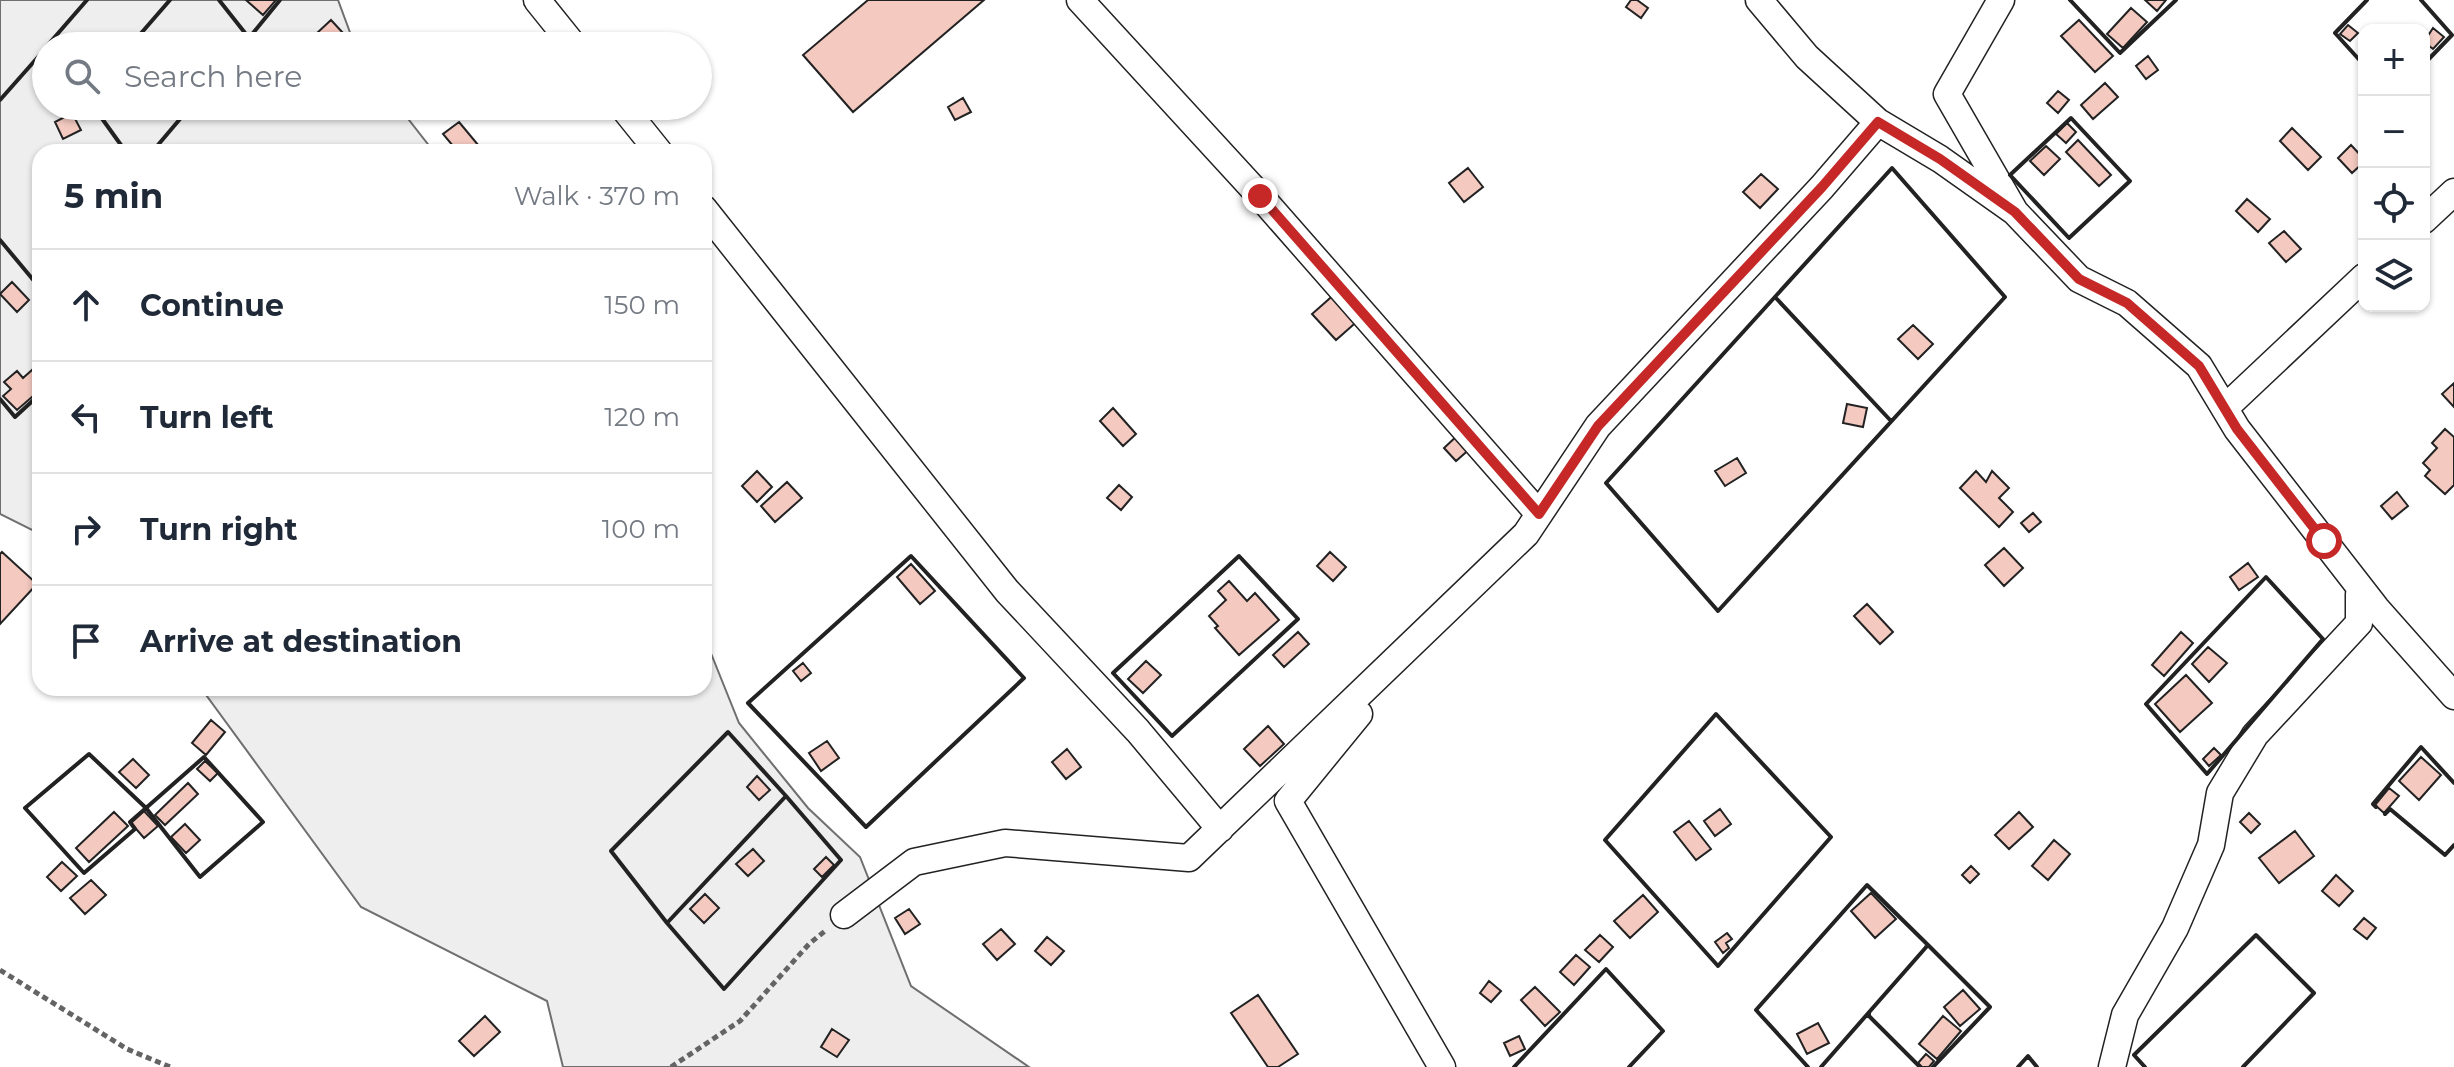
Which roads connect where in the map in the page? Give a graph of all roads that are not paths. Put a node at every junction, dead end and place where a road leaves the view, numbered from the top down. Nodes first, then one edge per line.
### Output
1 (537, 0) edge
2 (1080, 0) edge
3 (1759, 0) edge
4 (2001, 0) edge
5 (563, 32) edge
6 (633, 120) edge
7 (1878, 122) junction
8 (653, 144) edge
9 (2454, 192) edge
10 (2015, 212) junction
11 (2430, 214) edge
12 (712, 219) edge
13 (2358, 283) edge
14 (2225, 408) junction
15 (1571, 457) dead end
16 (1539, 514) junction
17 (2359, 594) dead end
18 (2454, 696) edge
19 (1220, 829) junction
20 (844, 915) road end
21 (1442, 1067) edge
22 (2112, 1067) edge

1 - 5 street
2 - 16 street
3 - 7 street
4 - 10 street
6 - 8 street
7 - 10 street
7 - 16 street
9 - 11 street
10 - 14 street
12 - 19 street
13 - 14 street
14 - 18 street
15 - 21 street
16 - 19 street
17 - 22 street
19 - 20 street

